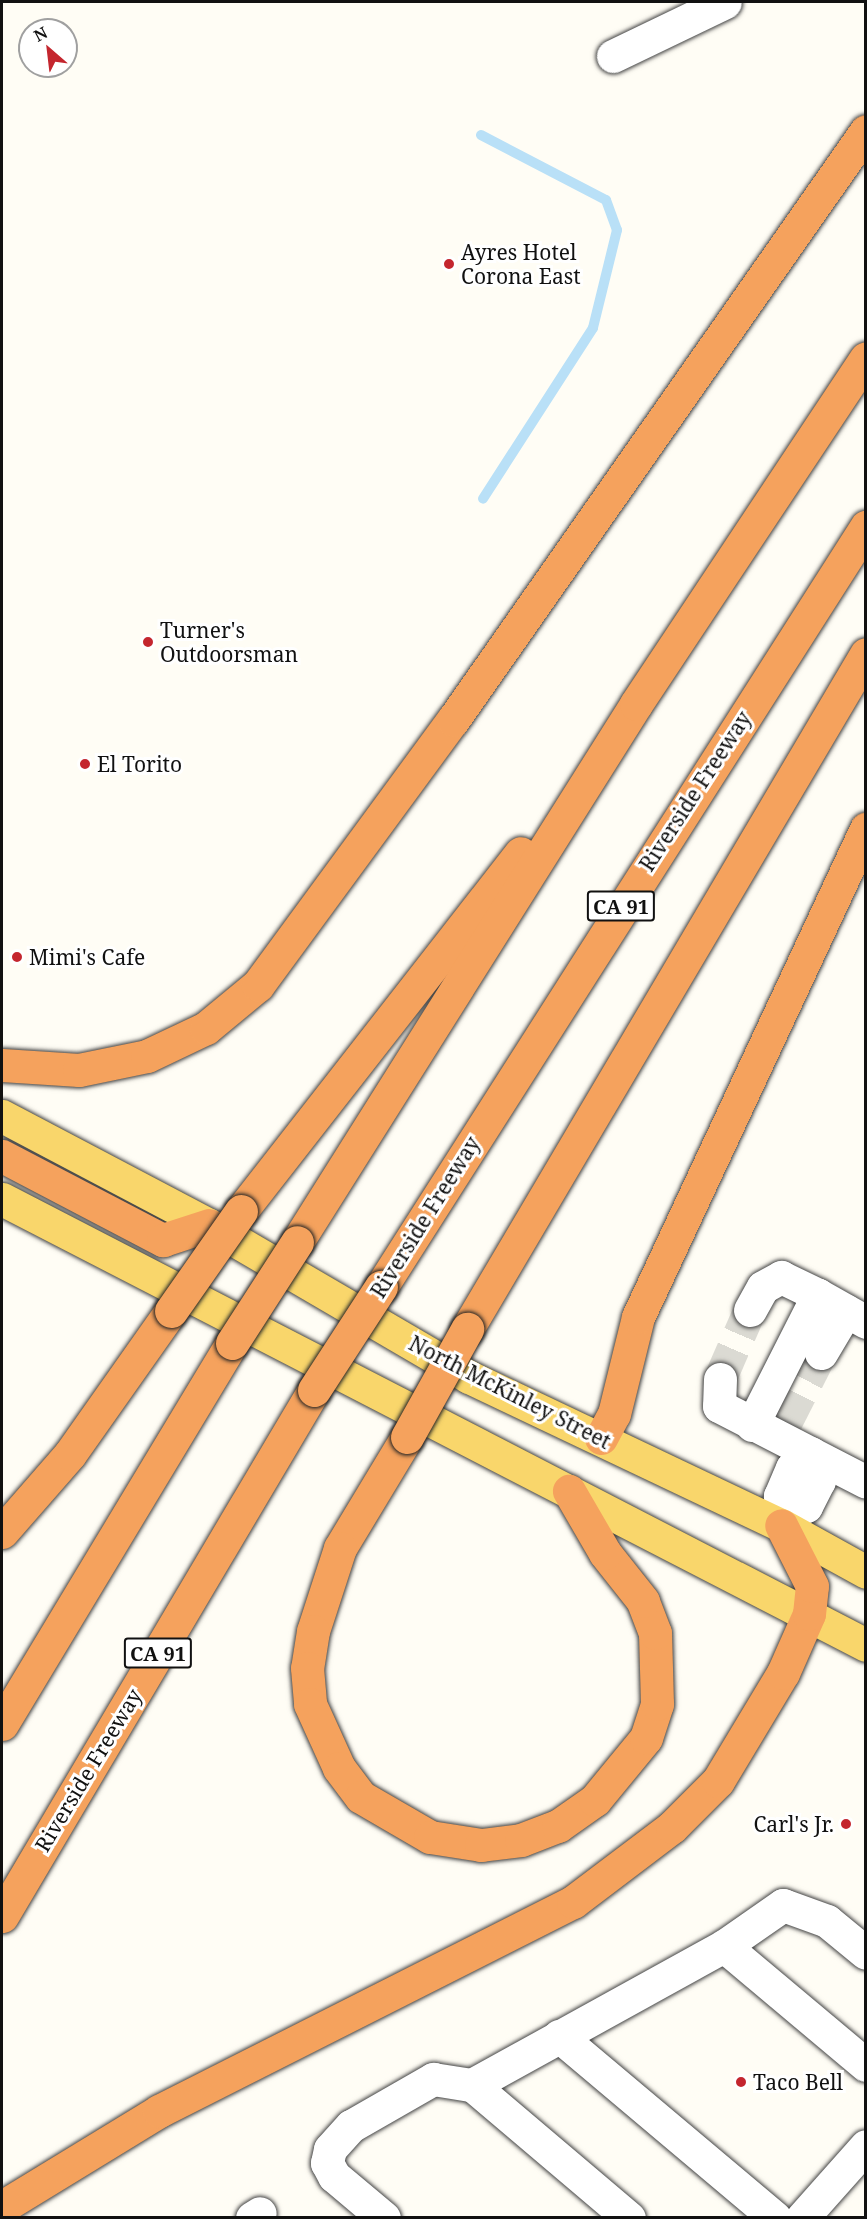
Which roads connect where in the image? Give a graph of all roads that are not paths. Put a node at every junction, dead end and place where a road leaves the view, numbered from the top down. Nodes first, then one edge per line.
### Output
1 (710, 5) edge
2 (613, 56) dead end
3 (866, 131) edge
4 (866, 358) edge
5 (866, 527) edge
6 (866, 654) edge
7 (636, 705) junction
8 (866, 829) edge
9 (2, 1065) edge
10 (2, 1116) edge
11 (2, 1156) edge
12 (2, 1199) edge
13 (209, 1226) junction
14 (843, 1309) edge
15 (750, 1310) tunnel mouth
16 (821, 1353) tunnel mouth
17 (720, 1379) tunnel mouth
18 (772, 1430) junction
19 (601, 1438) junction
20 (809, 1458) junction
21 (866, 1482) edge
22 (569, 1491) junction
23 (784, 1518) junction
24 (2, 1533) edge
25 (866, 1572) edge
26 (809, 1614) junction
27 (866, 1646) edge
28 (2, 1724) edge
29 (2, 1917) edge
30 (724, 1946) junction
31 (866, 1953) edge
32 (559, 2036) junction
33 (866, 2065) edge
34 (472, 2085) junction
35 (866, 2146) edge
36 (2, 2207) edge
37 (384, 2217) edge
38 (629, 2217) edge
39 (775, 2217) edge
40 (802, 2217) edge

1 - 2 street
3 - 9 highway
4 - 7 highway
5 - 29 highway, Riverside Freeway / CA 91, bridge
6 - 22 highway, bridge
7 - 24 highway, bridge
7 - 28 highway, bridge
8 - 19 highway
10 - 13 main road, North McKinley Street
11 - 13 highway
12 - 22 main road
13 - 19 main road, North McKinley Street
14 - 15 street
14 - 16 street
14 - 18 street
17 - 18 street
18 - 20 street
19 - 23 main road, North McKinley Street
20 - 21 street
20 - 23 street
22 - 26 main road
23 - 25 main road, North McKinley Street
23 - 26 highway
26 - 27 main road
26 - 36 highway
30 - 31 street
30 - 32 street
30 - 33 street
32 - 34 street
32 - 39 street
34 - 37 street
34 - 38 street
35 - 40 street

